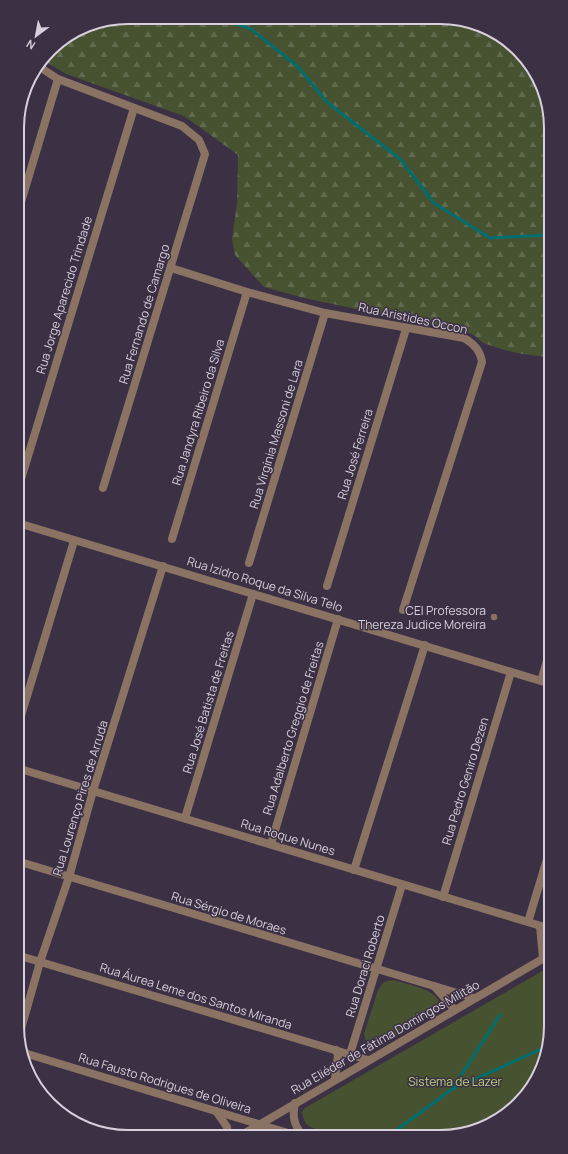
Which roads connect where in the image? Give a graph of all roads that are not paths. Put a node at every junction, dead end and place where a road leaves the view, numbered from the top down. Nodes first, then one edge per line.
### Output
1 (43, 69) edge
2 (58, 79) junction
3 (134, 108) junction
4 (24, 192) edge
5 (171, 268) junction
6 (247, 292) junction
7 (325, 313) junction
8 (406, 329) junction
9 (24, 469) edge
10 (103, 488) dead end
11 (24, 525) edge
12 (172, 539) dead end
13 (74, 541) junction
14 (249, 563) dead end
15 (163, 566) junction
16 (327, 586) dead end
17 (253, 594) junction
18 (403, 610) dead end
19 (338, 619) junction
20 (425, 645) junction
21 (544, 671) edge
22 (511, 672) junction
23 (541, 681) junction
24 (544, 682) edge
25 (24, 706) edge
26 (24, 770) edge
27 (93, 791) junction
28 (185, 818) junction
29 (271, 844) junction
30 (24, 863) edge
31 (544, 869) edge
32 (354, 870) junction
33 (69, 877) junction
34 (402, 885) junction
35 (442, 897) junction
36 (528, 922) junction
37 (540, 926) junction
38 (544, 927) edge
39 (24, 957) edge
40 (543, 958) joint
41 (40, 962) junction
42 (377, 970) junction
43 (434, 986) junction
44 (474, 998) junction
45 (454, 1009) junction
46 (24, 1018) edge
47 (336, 1050) junction
48 (29, 1054) edge
49 (350, 1054) junction
50 (368, 1060) junction
51 (335, 1079) junction
52 (295, 1103) junction
53 (215, 1111) junction
54 (260, 1124) junction
55 (227, 1130) edge
56 (250, 1130) edge
57 (279, 1130) edge
58 (300, 1130) edge

1 - 2 street
2 - 3 street
2 - 4 street
3 - 5 street, Rua Fernando de Camargo
3 - 9 street, Rua Jorge Aparecido Trindade
5 - 6 street, Rua Aristides Occon
5 - 10 street, Rua Fernando de Camargo
6 - 7 street, Rua Aristides Occon
6 - 12 street, Rua Jandyra Ribeiro da Silva
7 - 8 street, Rua Aristides Occon
7 - 14 street, Rua Virgínia Massoni de Lara
8 - 16 street, Rua José Ferreira
8 - 18 street, Rua Aristides Occon
11 - 13 street, Rua Izidro Roque da Silva Telo
13 - 15 street, Rua Izidro Roque da Silva Telo
13 - 25 street
15 - 17 street, Rua Izidro Roque da Silva Telo
15 - 27 street, Rua Lourenço Pires de Arruda
17 - 19 street, Rua Izidro Roque da Silva Telo
17 - 28 street, Rua José Batista de Freitas
19 - 20 street, Rua Izidro Roque da Silva Telo
19 - 29 street, Rua Adalberto Greggio de Freitas
20 - 22 street, Rua Izidro Roque da Silva Telo
20 - 32 street
21 - 23 street
22 - 23 street, Rua Izidro Roque da Silva Telo
22 - 35 street, Rua Pedro Geniro Dezen
23 - 24 street, Rua Izidro Roque da Silva Telo
26 - 27 street, Rua Roque Nunes
27 - 28 street, Rua Roque Nunes
27 - 33 street, Rua Lourenço Pires de Arruda
28 - 29 street, Rua Roque Nunes
29 - 32 street, Rua Roque Nunes
30 - 33 street, Rua Sérgio de Moraes
31 - 36 street
32 - 34 street, Rua Roque Nunes
33 - 41 street, Rua Lourenço Pires de Arruda
33 - 42 street, Rua Sérgio de Moraes
34 - 35 street, Rua Roque Nunes
34 - 42 street, Rua Doraci Roberto
35 - 36 street, Rua Roque Nunes
36 - 37 street, Rua Roque Nunes
37 - 38 street, Rua Roque Nunes
37 - 40 street
39 - 41 street, Rua Áurea Leme dos Santos Miranda
40 - 44 street, Rua Eliéder de Fátima Domingos Militão
41 - 46 street, Rua Lourenço Pires de Arruda
41 - 47 street, Rua Áurea Leme dos Santos Miranda
42 - 43 street, Rua Sérgio de Moraes
42 - 49 street, Rua Doraci Roberto
43 - 44 street, Rua Sérgio de Moraes
43 - 45 street
44 - 45 street, Rua Eliéder de Fátima Domingos Militão
45 - 50 street, Rua Eliéder de Fátima Domingos Militão
47 - 49 street, Rua Áurea Leme dos Santos Miranda
47 - 51 street
48 - 53 street, Rua Fausto Rodrigues de Oliveira
49 - 50 street, Rua Áurea Leme dos Santos Miranda
50 - 51 street, Rua Eliéder de Fátima Domingos Militão
51 - 52 street, Rua Eliéder de Fátima Domingos Militão
52 - 54 street, Rua Eliéder de Fátima Domingos Militão
52 - 58 street
53 - 54 street, Rua Fausto Rodrigues de Oliveira
53 - 55 street
54 - 56 street, Rua Eliéder de Fátima Domingos Militão
54 - 57 street, Rua Fausto Rodrigues de Oliveira

